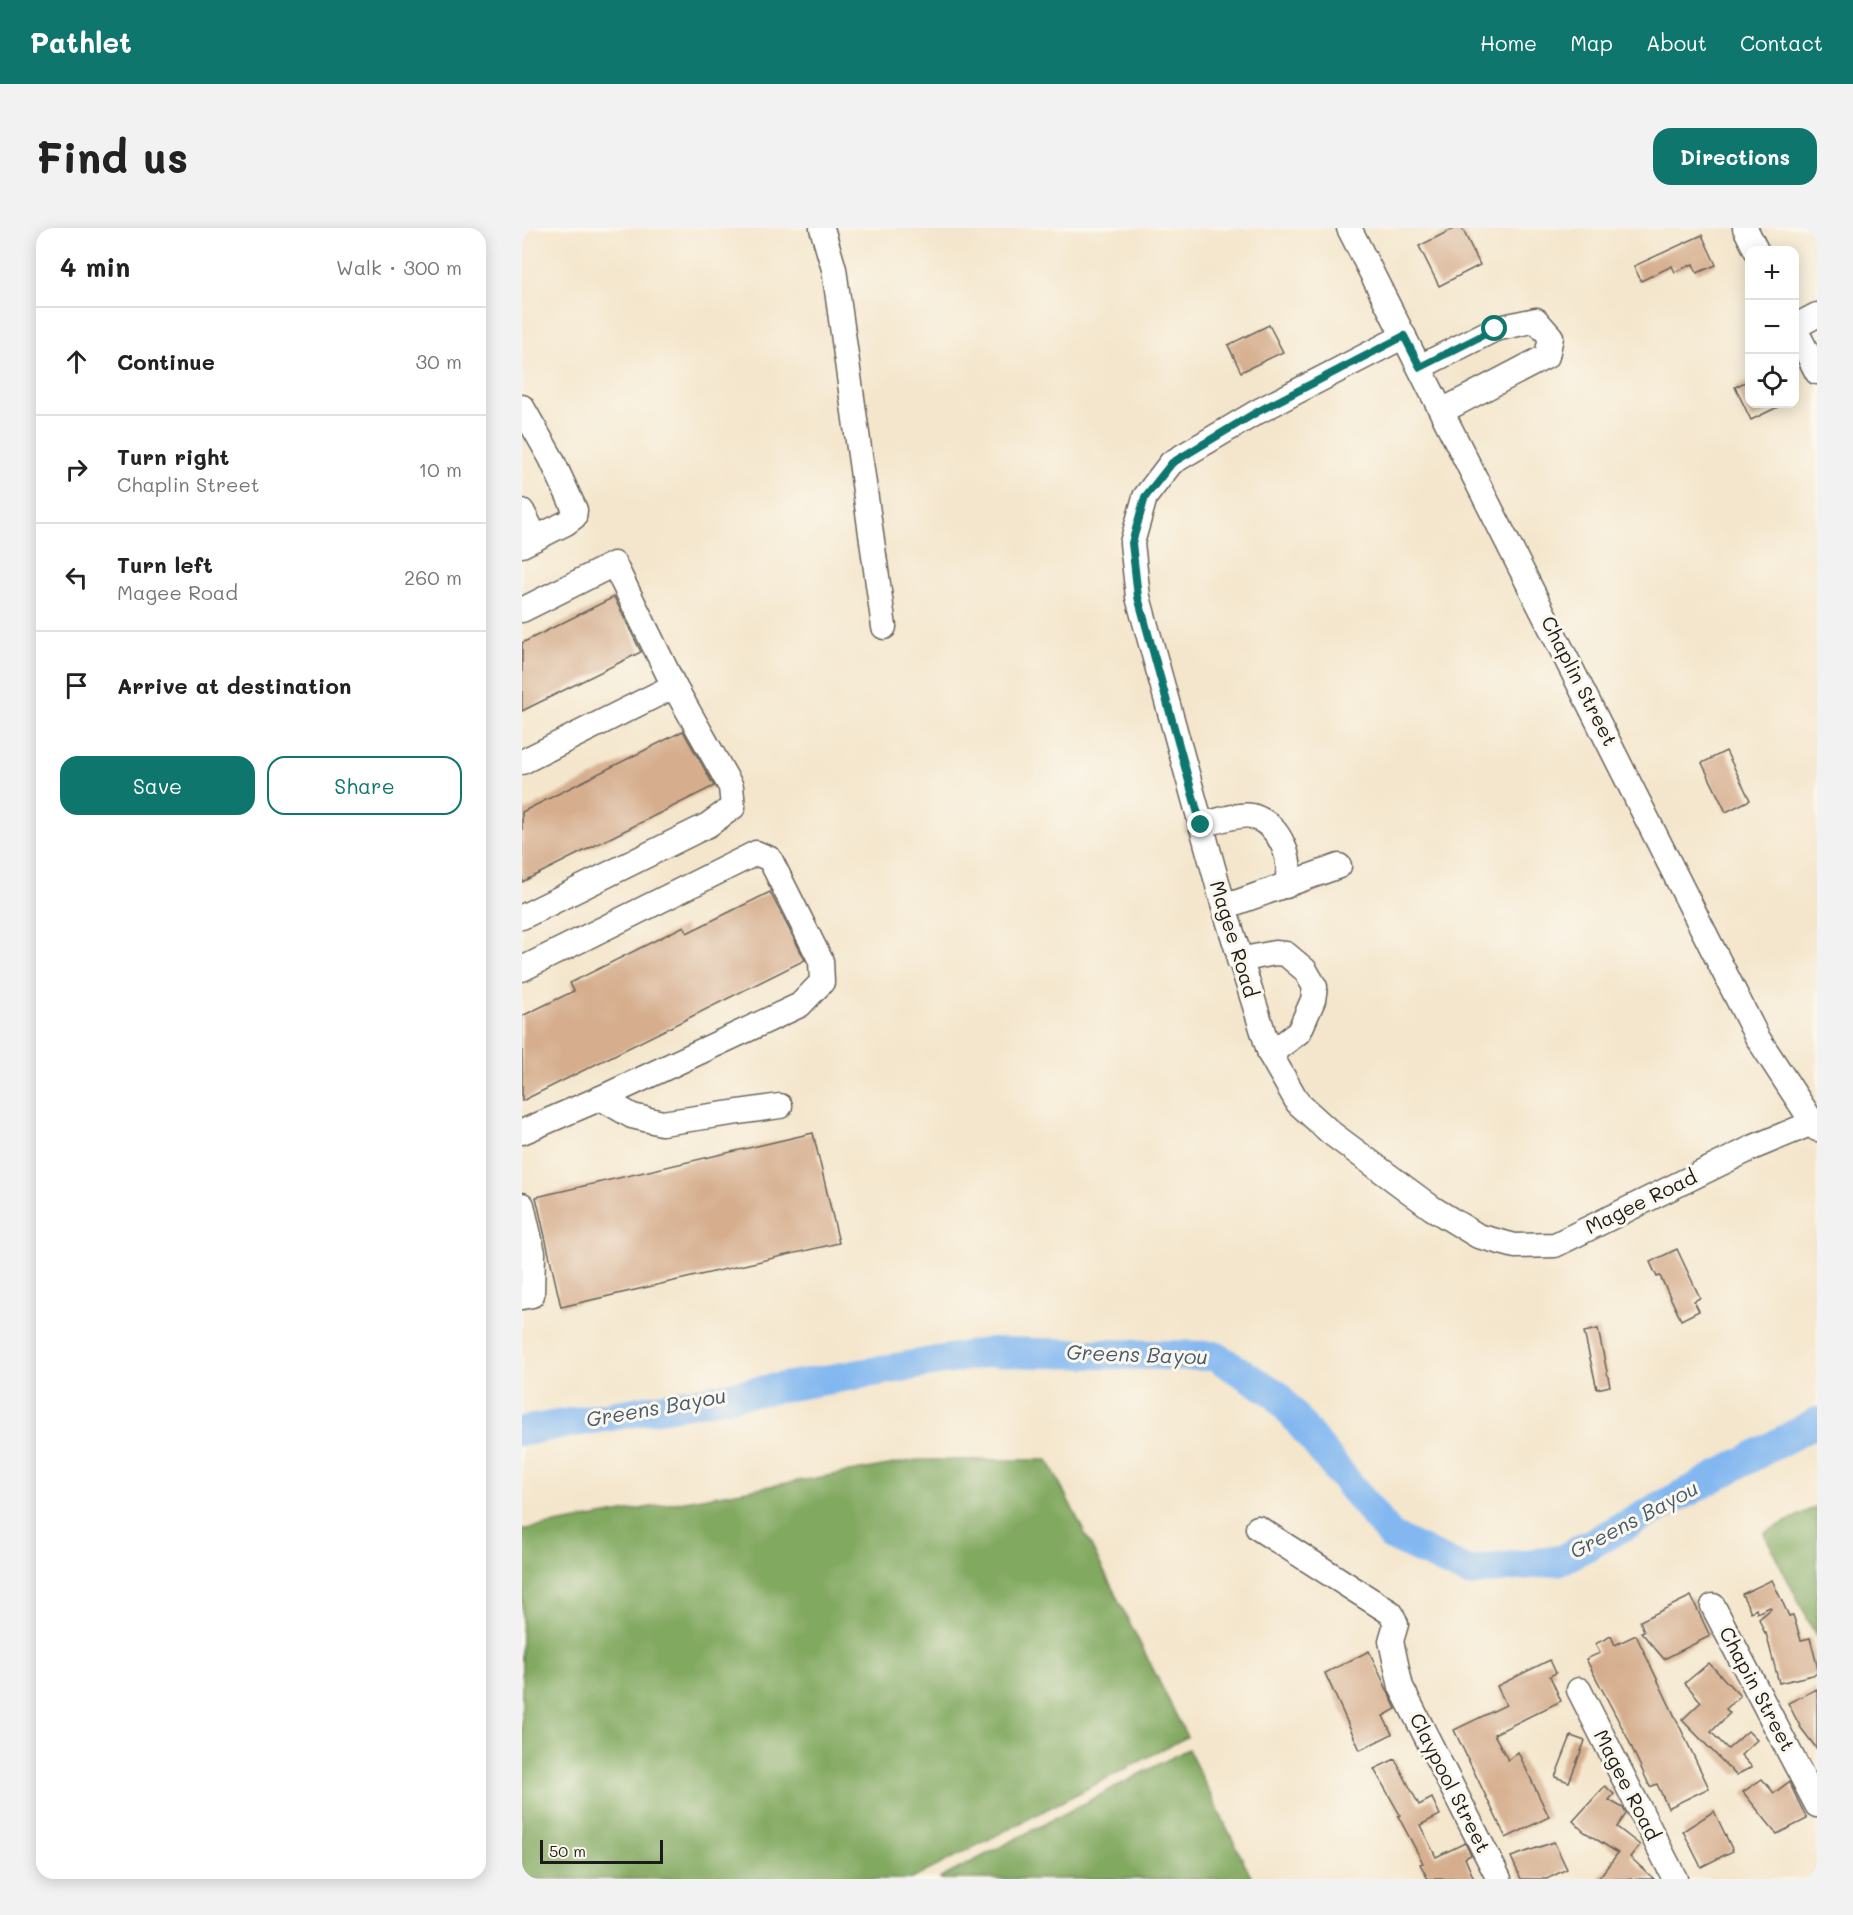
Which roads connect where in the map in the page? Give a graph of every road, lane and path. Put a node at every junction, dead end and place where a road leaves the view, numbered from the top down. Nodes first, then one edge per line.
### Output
1 (822, 228) edge
2 (1349, 228) edge
3 (1745, 228) edge
4 (1754, 246) edge
5 (1817, 315) edge
6 (1799, 324) edge
7 (1404, 336) junction
8 (1799, 337) edge
9 (1420, 367) junction
10 (1817, 372) edge
11 (522, 407) edge
12 (1442, 411) junction
13 (522, 511) edge
14 (529, 542) edge
15 (522, 610) edge
16 (884, 627) dead end
17 (674, 686) junction
18 (522, 762) edge
19 (1201, 825) junction
20 (1339, 866) dead end
21 (1286, 886) junction
22 (1224, 907) junction
23 (522, 917) edge
24 (1239, 960) junction
25 (522, 969) edge
26 (1270, 1054) junction
27 (601, 1098) junction
28 (780, 1106) dead end
29 (1816, 1125) edge
30 (522, 1132) edge
31 (522, 1205) edge
32 (522, 1297) edge
33 (1258, 1528) dead end
34 (1713, 1606) dead end
35 (1579, 1690) dead end
36 (1817, 1805) edge
37 (1499, 1879) edge
38 (1676, 1879) edge

1 - 16 street
2 - 7 street, Chaplin Street
3 - 4 street
5 - 6 street
7 - 9 street, Chaplin Street
7 - 19 street, Magee Road
8 - 10 street
9 - 12 street, Chaplin Street
9 - 12 street
11 - 14 street
12 - 29 street, Chaplin Street
13 - 14 street
15 - 17 street
17 - 18 street
17 - 23 street
19 - 21 street
19 - 22 street, Magee Road
20 - 21 street
21 - 22 street
22 - 24 street, Magee Road
24 - 26 street, Magee Road
24 - 26 street
25 - 27 street
26 - 29 street, Magee Road
27 - 28 street
27 - 30 street
31 - 32 street
33 - 37 street, Claypool Street
34 - 36 street, Chapin Street
35 - 38 street, Magee Road

